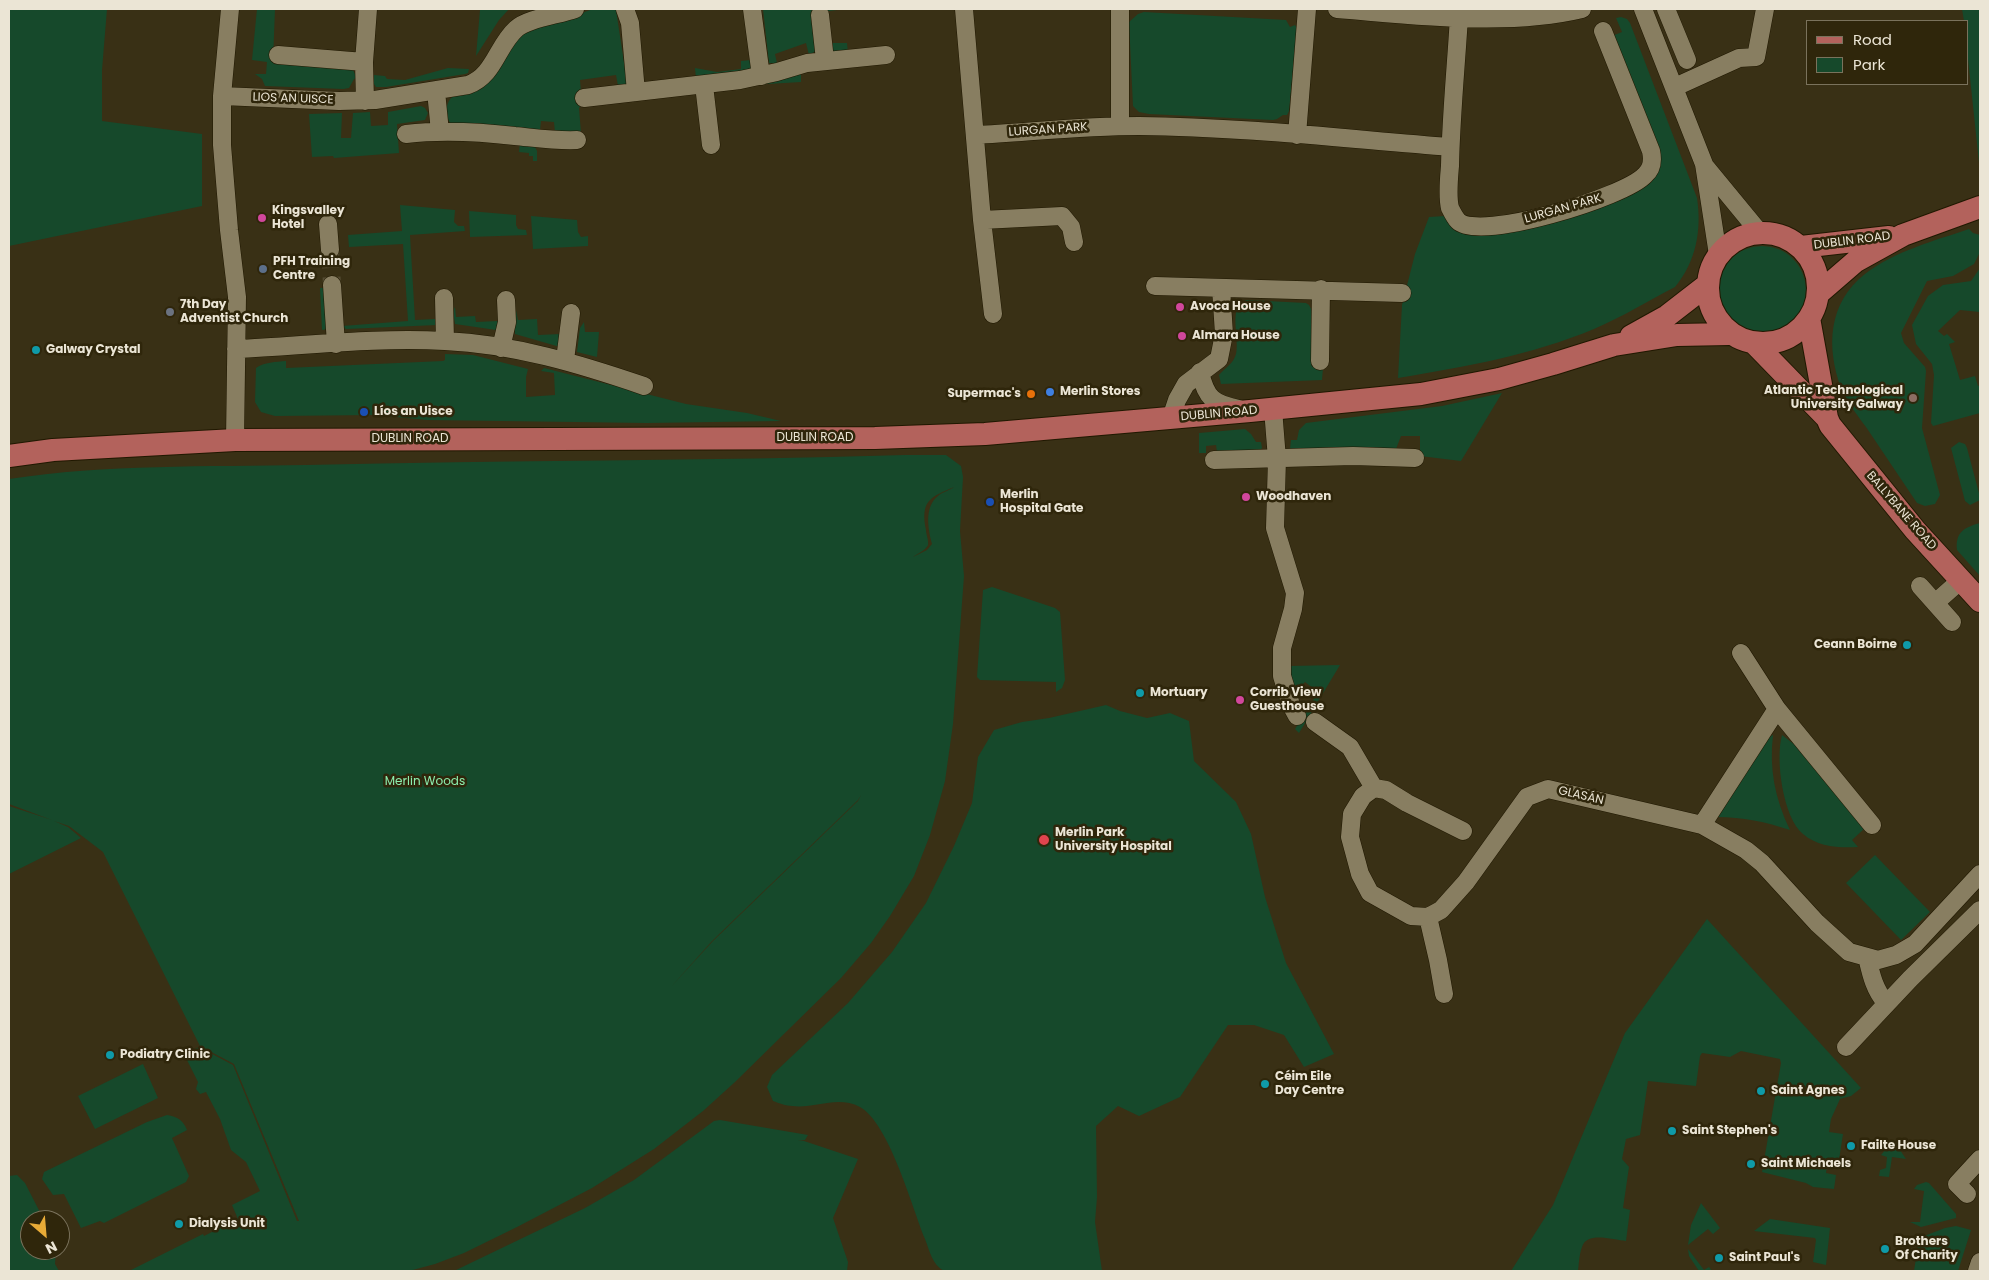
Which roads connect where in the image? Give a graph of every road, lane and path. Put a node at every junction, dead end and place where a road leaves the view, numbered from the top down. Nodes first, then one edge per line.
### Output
1 (230, 9) edge
2 (368, 9) edge
3 (575, 9) edge
4 (626, 9) edge
5 (752, 9) edge
6 (964, 9) edge
7 (1120, 9) edge
8 (1307, 9) edge
9 (1337, 9) edge
10 (1582, 9) edge
11 (1643, 9) edge
12 (1765, 9) edge
13 (1668, 14) edge
14 (820, 15) dead end
15 (1459, 17) junction
16 (1650, 27) junction
17 (1603, 31) dead end
18 (278, 55) dead end
19 (886, 55) dead end
20 (824, 60) junction
21 (1687, 60) dead end
22 (364, 62) junction
23 (762, 76) junction
24 (704, 85) junction
25 (1675, 87) junction
26 (436, 91) junction
27 (636, 92) junction
28 (222, 96) junction
29 (584, 98) dead end
30 (365, 101) junction
31 (1120, 126) junction
32 (440, 132) junction
33 (406, 134) dead end
34 (976, 135) junction
35 (1297, 135) junction
36 (577, 140) dead end
37 (710, 145) dead end
38 (1450, 147) junction
39 (1704, 164) junction
40 (1980, 207) edge
41 (982, 220) junction
42 (328, 224) dead end
43 (1760, 233) junction
44 (1903, 235) junction
45 (1074, 242) dead end
46 (1801, 248) junction
47 (330, 250) tunnel mouth
48 (1718, 255) junction
49 (332, 285) tunnel mouth
50 (1707, 285) junction
51 (1155, 286) dead end
52 (1221, 288) junction
53 (1321, 289) junction
54 (1402, 293) dead end
55 (1819, 293) junction
56 (444, 298) dead end
57 (506, 300) dead end
58 (571, 313) dead end
59 (993, 314) dead end
60 (1809, 318) junction
61 (1729, 334) junction
62 (445, 341) junction
63 (336, 344) junction
64 (1614, 344) junction
65 (1754, 344) junction
66 (501, 348) junction
67 (236, 350) junction
68 (565, 360) junction
69 (1320, 361) dead end
70 (1200, 372) junction
71 (644, 386) dead end
72 (1273, 409) junction
73 (1250, 411) junction
74 (1171, 418) junction
75 (1827, 418) junction
76 (236, 440) junction
77 (9, 456) edge
78 (1415, 458) dead end
79 (1277, 459) junction
80 (1214, 460) dead end
81 (1961, 580) junction
82 (1920, 586) dead end
83 (1980, 601) edge
84 (1935, 603) junction
85 (1952, 622) dead end
86 (1741, 653) dead end
87 (1777, 709) junction
88 (1297, 716) dead end
89 (1314, 722) dead end
90 (1374, 788) junction
91 (1702, 825) junction
92 (1872, 825) dead end
93 (1464, 830) dead end
94 (1978, 883) edge
95 (1980, 910) edge
96 (1428, 917) junction
97 (1867, 957) junction
98 (1444, 994) dead end
99 (1886, 1003) junction
100 (1846, 1047) dead end
101 (1980, 1159) edge
102 (1967, 1194) dead end
103 (1980, 1262) edge
104 (1977, 1271) edge

1 - 28 street
2 - 22 street
3 - 26 street, LIOS AN UISCE
4 - 27 street
5 - 23 street
6 - 34 street
7 - 31 street
8 - 35 street
9 - 15 street
10 - 15 street
11 - 16 street
12 - 25 street
13 - 16 street
13 - 21 street
14 - 20 street
15 - 38 street, LURGAN PARK
16 - 25 street
17 - 38 street, LURGAN PARK
18 - 22 street
19 - 20 street
20 - 23 street
22 - 30 street
23 - 24 street
24 - 27 street
24 - 37 street
25 - 39 street
26 - 30 street, LIOS AN UISCE
26 - 32 street
27 - 29 street
28 - 30 street, LIOS AN UISCE
28 - 67 street
31 - 34 street, LURGAN PARK
31 - 35 street, LURGAN PARK
32 - 33 street
32 - 36 street
34 - 41 street
35 - 38 street, LURGAN PARK
39 - 43 street
39 - 48 street
40 - 44 main road, DUBLIN ROAD
41 - 45 street
41 - 59 street
42 - 47 street
43 - 46 main road
43 - 48 main road
44 - 46 main road, DUBLIN ROAD
44 - 55 main road, DUBLIN ROAD
46 - 55 main road
48 - 50 main road
49 - 63 street
50 - 61 main road
50 - 64 main road, DUBLIN ROAD
51 - 52 street
52 - 53 street
52 - 70 street
53 - 54 street
53 - 69 street
55 - 60 main road
56 - 62 street
57 - 66 street
58 - 68 street
60 - 65 main road
60 - 75 main road, BALLYBANE ROAD
61 - 64 main road, DUBLIN ROAD
61 - 65 main road
62 - 63 street
62 - 66 street
63 - 67 street
64 - 72 main road, DUBLIN ROAD
65 - 75 main road, BALLYBANE ROAD
66 - 68 street
67 - 76 street
68 - 71 street
70 - 73 street
70 - 74 street
72 - 73 main road, DUBLIN ROAD
72 - 79 street
73 - 74 main road, DUBLIN ROAD
74 - 76 main road, DUBLIN ROAD
75 - 81 main road, BALLYBANE ROAD
76 - 77 main road, DUBLIN ROAD
78 - 79 street
79 - 80 street
79 - 88 street
81 - 83 main road, BALLYBANE ROAD
81 - 84 street
82 - 84 street
84 - 85 street
86 - 87 street
87 - 91 street
87 - 92 street
89 - 90 street
90 - 93 street
90 - 96 street
91 - 96 street, GLASÁN
91 - 97 street, GLASÁN
94 - 97 street, GLASÁN
95 - 99 street
96 - 98 street
97 - 99 street
99 - 100 street
101 - 102 street
103 - 104 street

